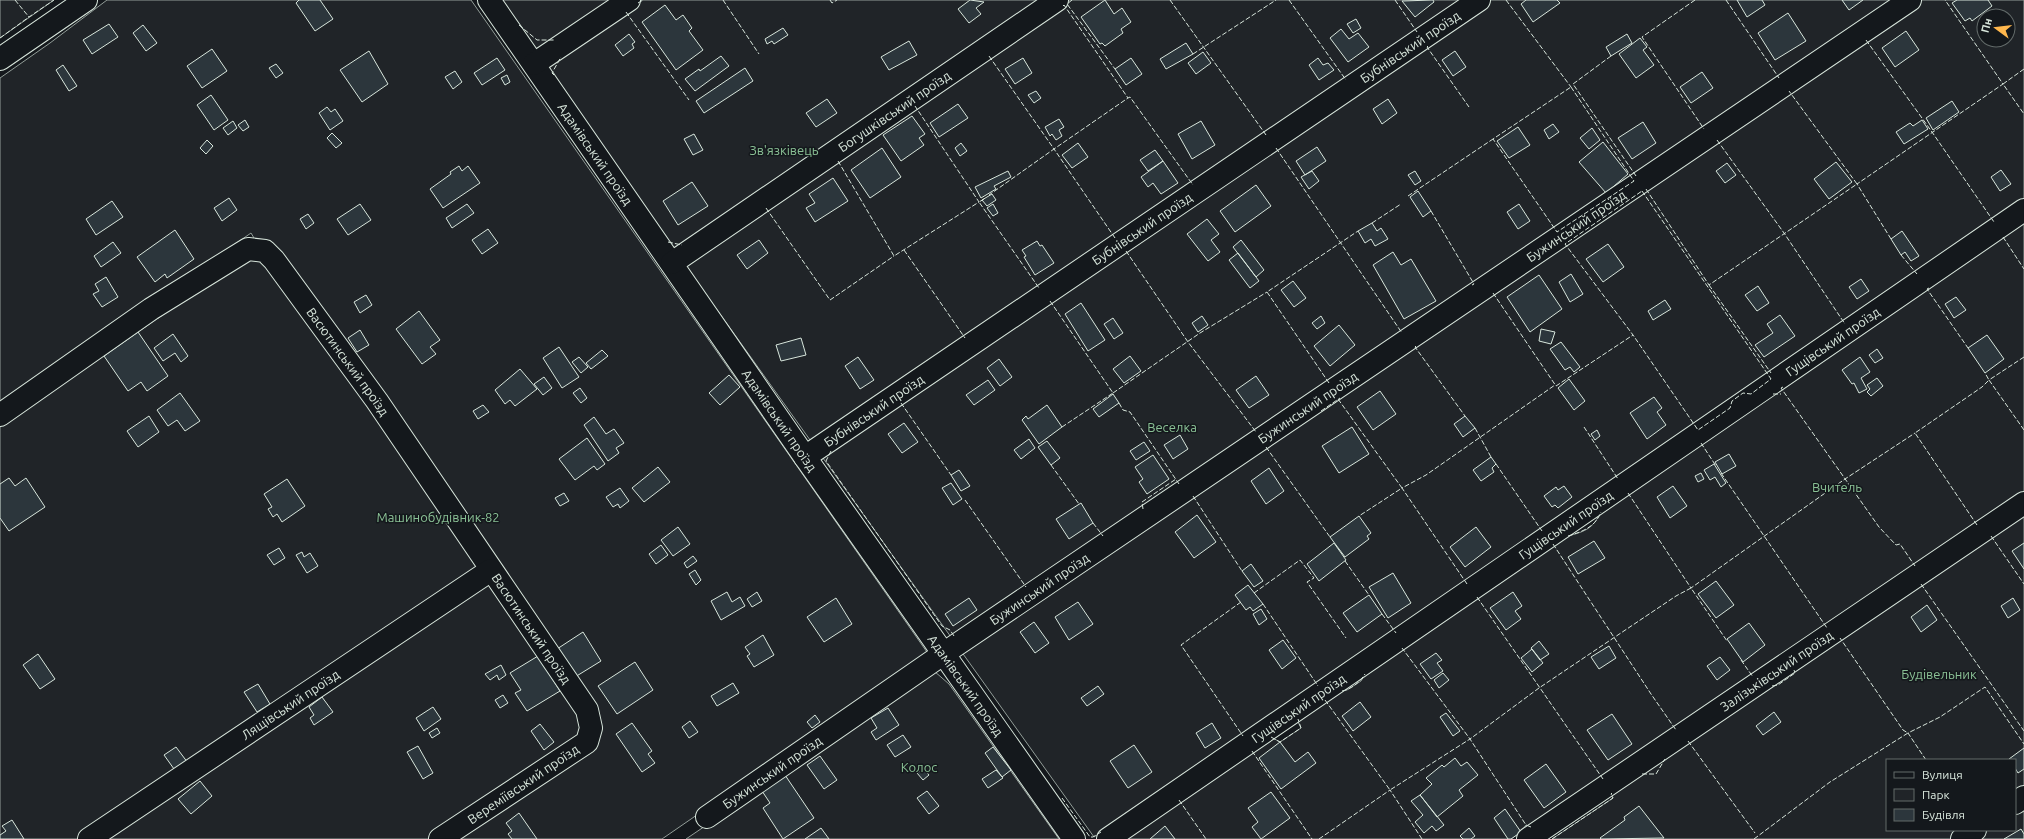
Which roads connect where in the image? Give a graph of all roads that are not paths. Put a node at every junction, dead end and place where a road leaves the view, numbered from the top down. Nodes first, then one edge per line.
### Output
1 (86, 0) edge
2 (489, 0) edge
3 (629, 0) edge
4 (1057, 0) edge
5 (1479, 0) edge
6 (1910, 0) edge
7 (0, 59) edge
8 (534, 64) junction
9 (2024, 210) edge
10 (672, 264) junction
11 (0, 415) edge
12 (805, 457) junction
13 (2024, 503) edge
14 (491, 570) junction
15 (943, 654) junction
16 (587, 742) joint
17 (706, 817) dead end
18 (1974, 831) edge
19 (89, 839) edge
20 (440, 839) edge
21 (1074, 839) edge
22 (1108, 839) edge
23 (1528, 839) edge
24 (1962, 839) edge

1 - 7 street
2 - 8 street, Адамівський проїзд
3 - 8 street
4 - 10 street, Богушківський проїзд
5 - 12 street, Бубнівський проїзд
6 - 15 street, Бужинський проїзд
8 - 10 street, Адамівський проїзд
9 - 22 street, Гущівський проїзд
10 - 12 street, Адамівський проїзд
11 - 14 street, Васютинський проїзд
12 - 15 street, Адамівський проїзд
13 - 23 street, Залізьківський проїзд
14 - 16 street, Васютинський проїзд
14 - 19 street, Лящівський проїзд
15 - 17 street, Бужинський проїзд
15 - 21 street, Адамівський проїзд
16 - 20 street, Вереміївський проїзд
18 - 24 street

